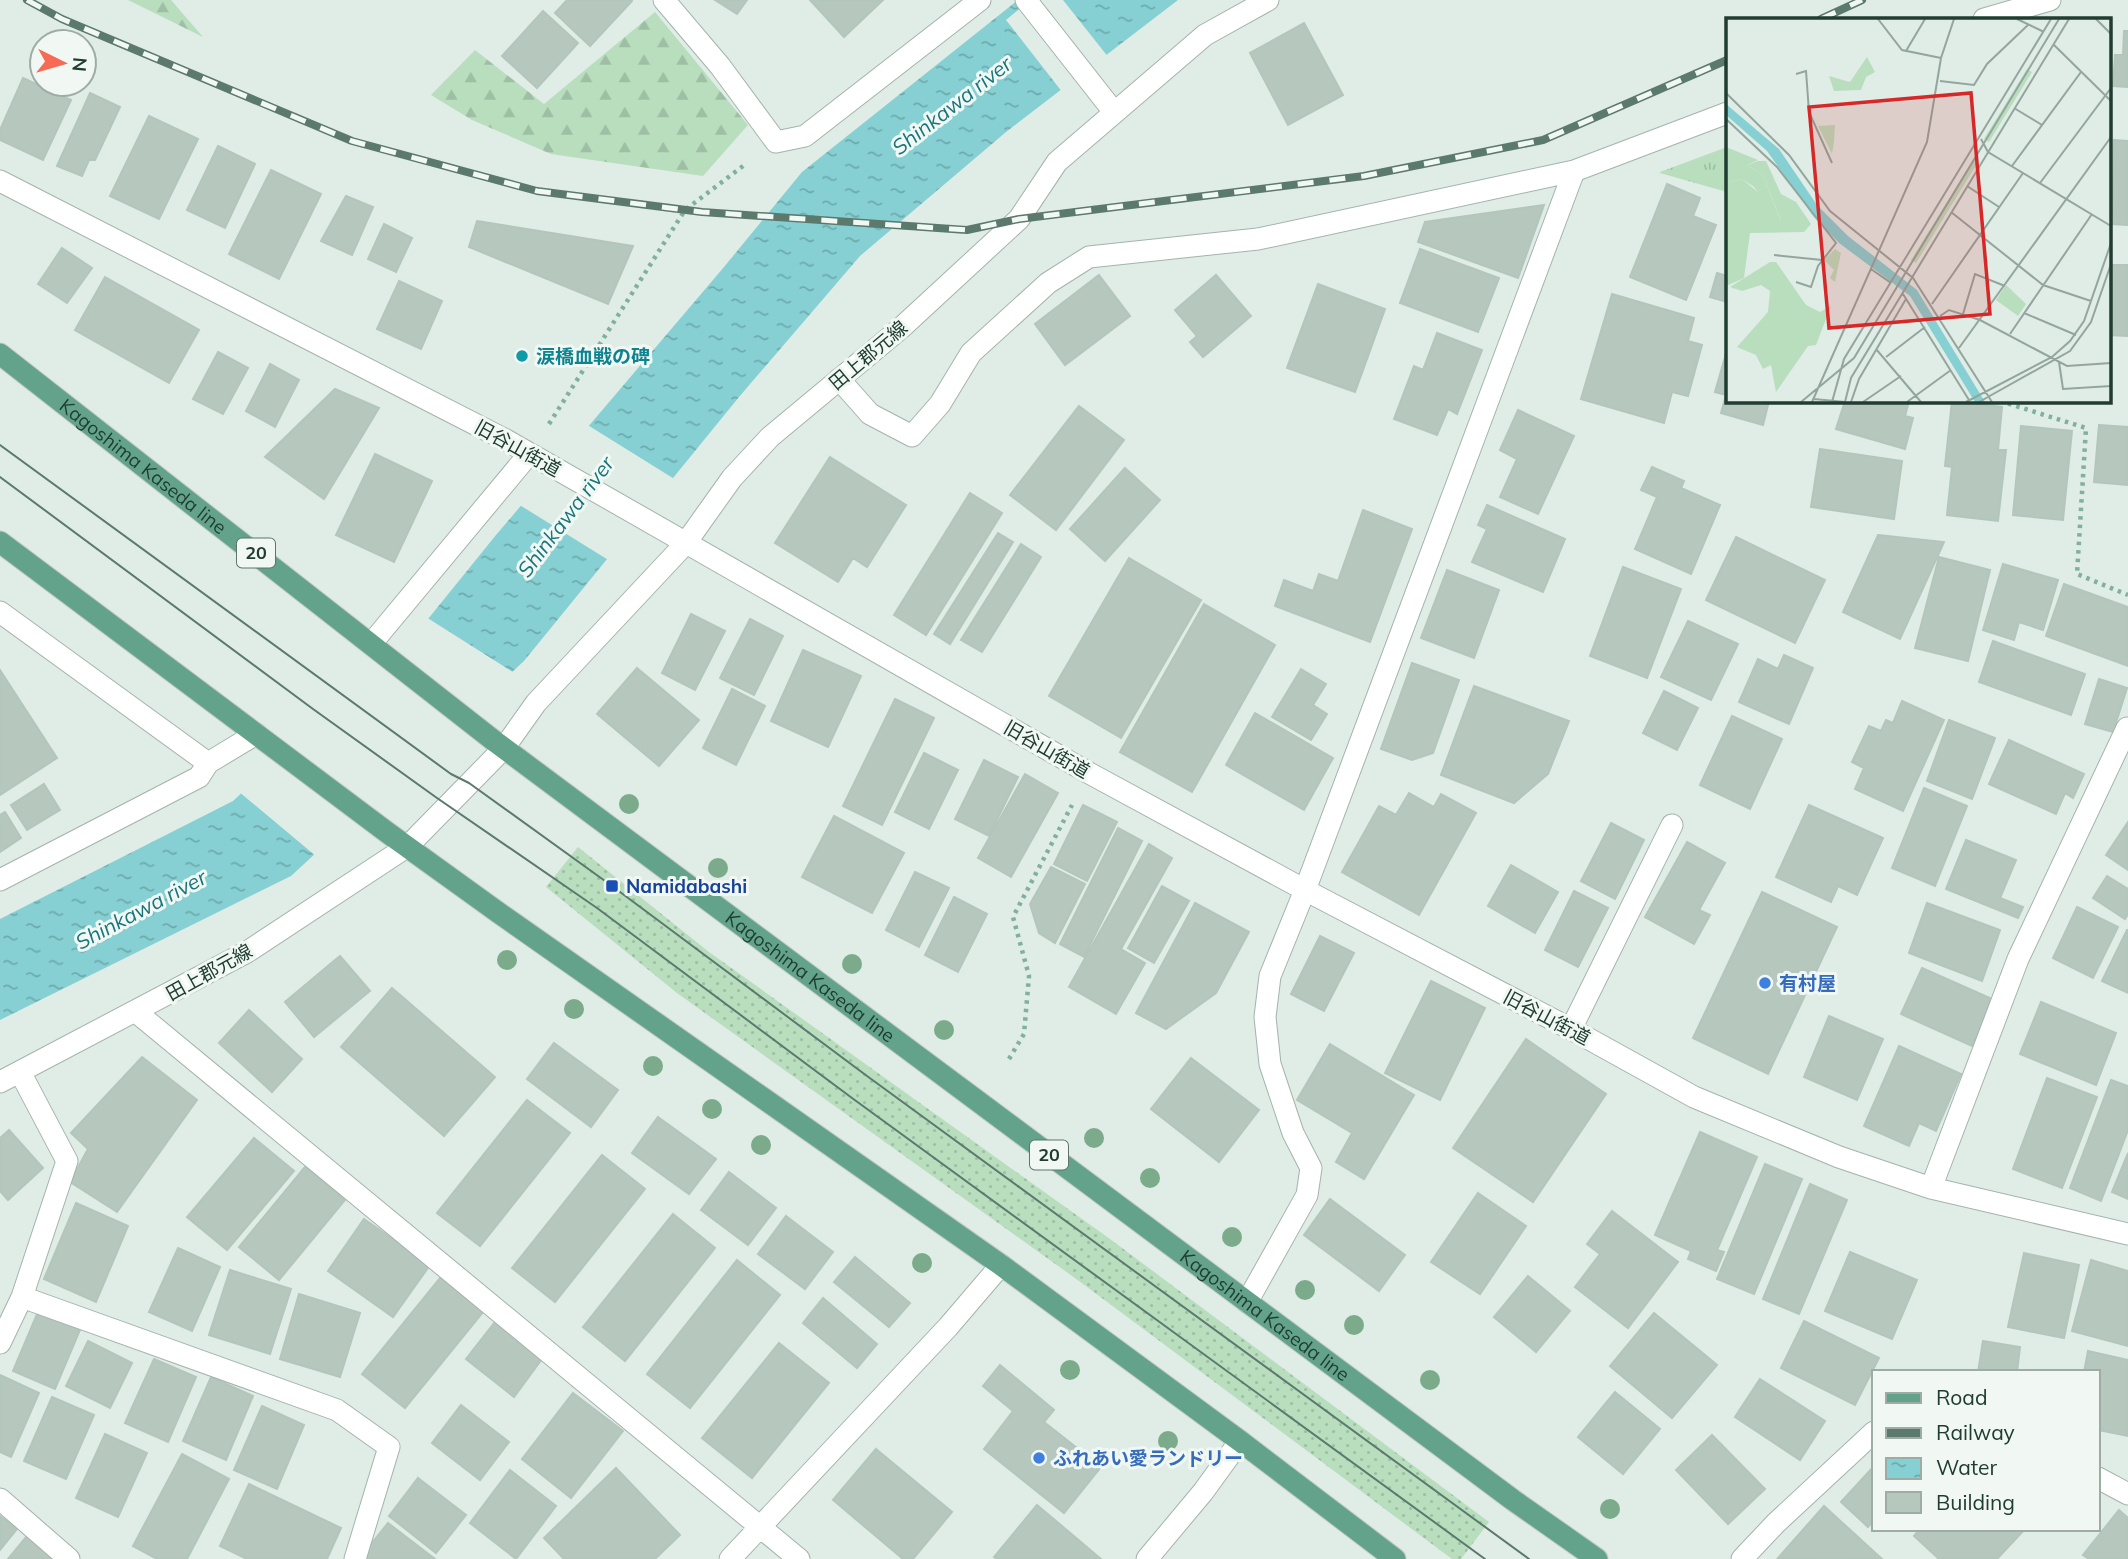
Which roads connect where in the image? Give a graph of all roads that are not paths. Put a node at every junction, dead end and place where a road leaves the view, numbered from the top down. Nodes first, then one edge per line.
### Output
1 (664, 0) edge
2 (980, 0) edge
3 (1026, 0) edge
4 (1268, 0) edge
5 (2050, 0) edge
6 (1987, 18) edge
7 (1114, 112) junction
8 (1726, 113) edge
9 (1574, 171) junction
10 (0, 181) edge
11 (0, 354) edge
12 (839, 379) junction
13 (529, 454) junction
14 (0, 542) edge
15 (685, 544) junction
16 (0, 612) edge
17 (378, 649) junction
18 (2127, 728) edge
19 (256, 734) junction
20 (498, 744) junction
21 (208, 763) junction
22 (1671, 825) dead end
23 (408, 846) junction
24 (0, 880) edge
25 (1305, 891) junction
26 (136, 1012) junction
27 (1570, 1029) junction
28 (20, 1072) junction
29 (0, 1082) edge
30 (1931, 1188) junction
31 (2128, 1234) edge
32 (1001, 1265) junction
33 (22, 1297) junction
34 (1247, 1302) junction
35 (0, 1343) edge
36 (1872, 1434) edge
37 (1240, 1441) junction
38 (2100, 1479) edge
39 (2128, 1494) edge
40 (0, 1499) edge
41 (760, 1528) junction
42 (69, 1559) edge
43 (355, 1559) edge
44 (730, 1559) edge
45 (799, 1559) edge
46 (1147, 1559) edge
47 (1395, 1559) edge
48 (1597, 1559) edge
49 (1742, 1559) edge

1 - 2 street
3 - 7 street
4 - 7 street, 田上郡元線
5 - 6 street
7 - 12 street, 田上郡元線
8 - 9 street
9 - 12 street
9 - 25 street
10 - 13 street, 旧谷山街道
11 - 17 main road, Kagoshima Kaseda line / 20
12 - 15 street, 田上郡元線
13 - 15 street, 旧谷山街道
13 - 17 street
14 - 19 main road
15 - 20 street, 田上郡元線
15 - 25 street, 旧谷山街道
16 - 21 street
17 - 20 main road, Kagoshima Kaseda line / 20
18 - 30 street
19 - 21 street
19 - 23 main road
20 - 23 street, 田上郡元線
20 - 34 main road, Kagoshima Kaseda line / 20
21 - 24 street
22 - 27 street
23 - 26 street, 田上郡元線
23 - 32 main road
25 - 27 street, 旧谷山街道
25 - 34 street
26 - 28 street, 田上郡元線
26 - 41 street
27 - 30 street, 旧谷山街道
28 - 29 street, 田上郡元線
28 - 33 street
30 - 31 street, 旧谷山街道
32 - 37 main road
32 - 41 street
33 - 35 street
33 - 43 street
34 - 48 main road, Kagoshima Kaseda line / 20
36 - 49 street
37 - 46 street
37 - 47 main road
38 - 39 street
40 - 42 street
41 - 44 street
41 - 45 street

